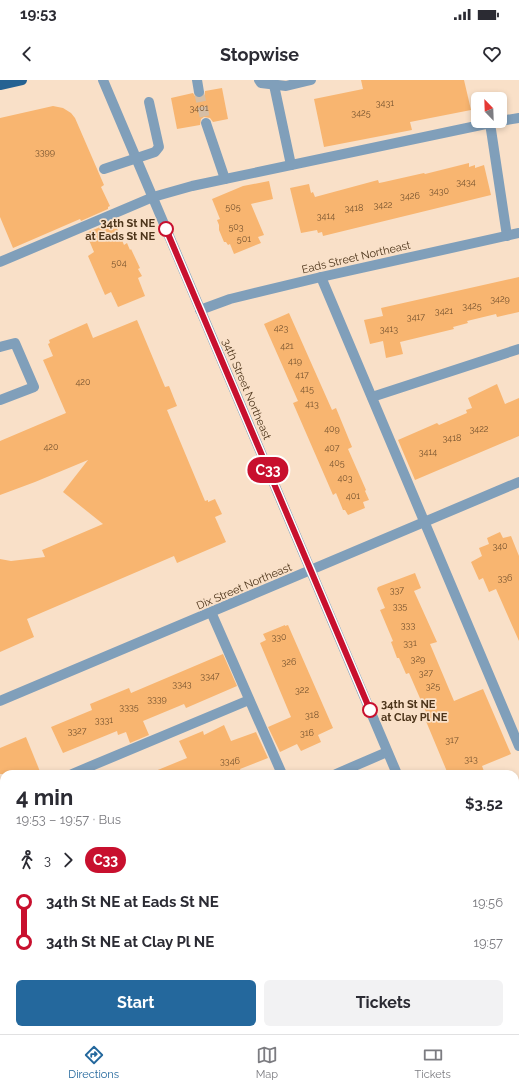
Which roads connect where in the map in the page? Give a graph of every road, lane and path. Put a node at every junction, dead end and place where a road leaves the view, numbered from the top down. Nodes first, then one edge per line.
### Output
1 (22, 80) edge
2 (103, 80) edge
3 (197, 80) edge
4 (259, 80) edge
5 (311, 80) edge
6 (0, 85) edge
7 (274, 85) junction
8 (199, 92) tunnel mouth
9 (149, 102) dead end
10 (519, 118) edge
11 (507, 120) edge
12 (206, 123) tunnel mouth
13 (471, 127) edge
14 (498, 128) edge
15 (136, 158) junction
16 (291, 165) junction
17 (104, 169) dead end
18 (225, 179) junction
19 (153, 198) junction
20 (519, 233) edge
21 (507, 236) junction
22 (0, 262) edge
23 (321, 277) junction
24 (200, 310) junction
25 (0, 347) edge
26 (519, 349) edge
27 (372, 397) junction
28 (0, 400) edge
29 (519, 482) edge
30 (425, 522) junction
31 (310, 570) junction
32 (212, 612) junction
33 (249, 700) junction
34 (0, 701) edge
35 (519, 746) edge
36 (387, 752) junction
37 (82, 770) edge
38 (280, 770) edge
39 (345, 770) edge
40 (395, 770) edge

1 - 6 main road
2 - 15 street, 34th Street Northeast
3 - 8 street
4 - 7 street
5 - 7 street
7 - 16 street
9 - 15 street
10 - 11 street
12 - 18 street
13 - 16 street
14 - 21 street
15 - 17 street
15 - 19 street, 34th Street Northeast
16 - 18 street
18 - 19 street
19 - 22 street
19 - 24 street, 34th Street Northeast
20 - 21 street, Eads Street Northeast
21 - 23 street, Eads Street Northeast
23 - 24 street, Eads Street Northeast
23 - 27 street
24 - 31 street, 34th Street Northeast
25 - 28 street
26 - 27 street
27 - 30 street
29 - 30 street, Dix Street Northeast
30 - 31 street, Dix Street Northeast
30 - 35 street
31 - 32 street, Dix Street Northeast
31 - 36 street, 34th Street Northeast
32 - 33 street
32 - 34 street, Dix Street Northeast
33 - 37 street
33 - 38 street
36 - 39 street
36 - 40 street, 34th Street Northeast

